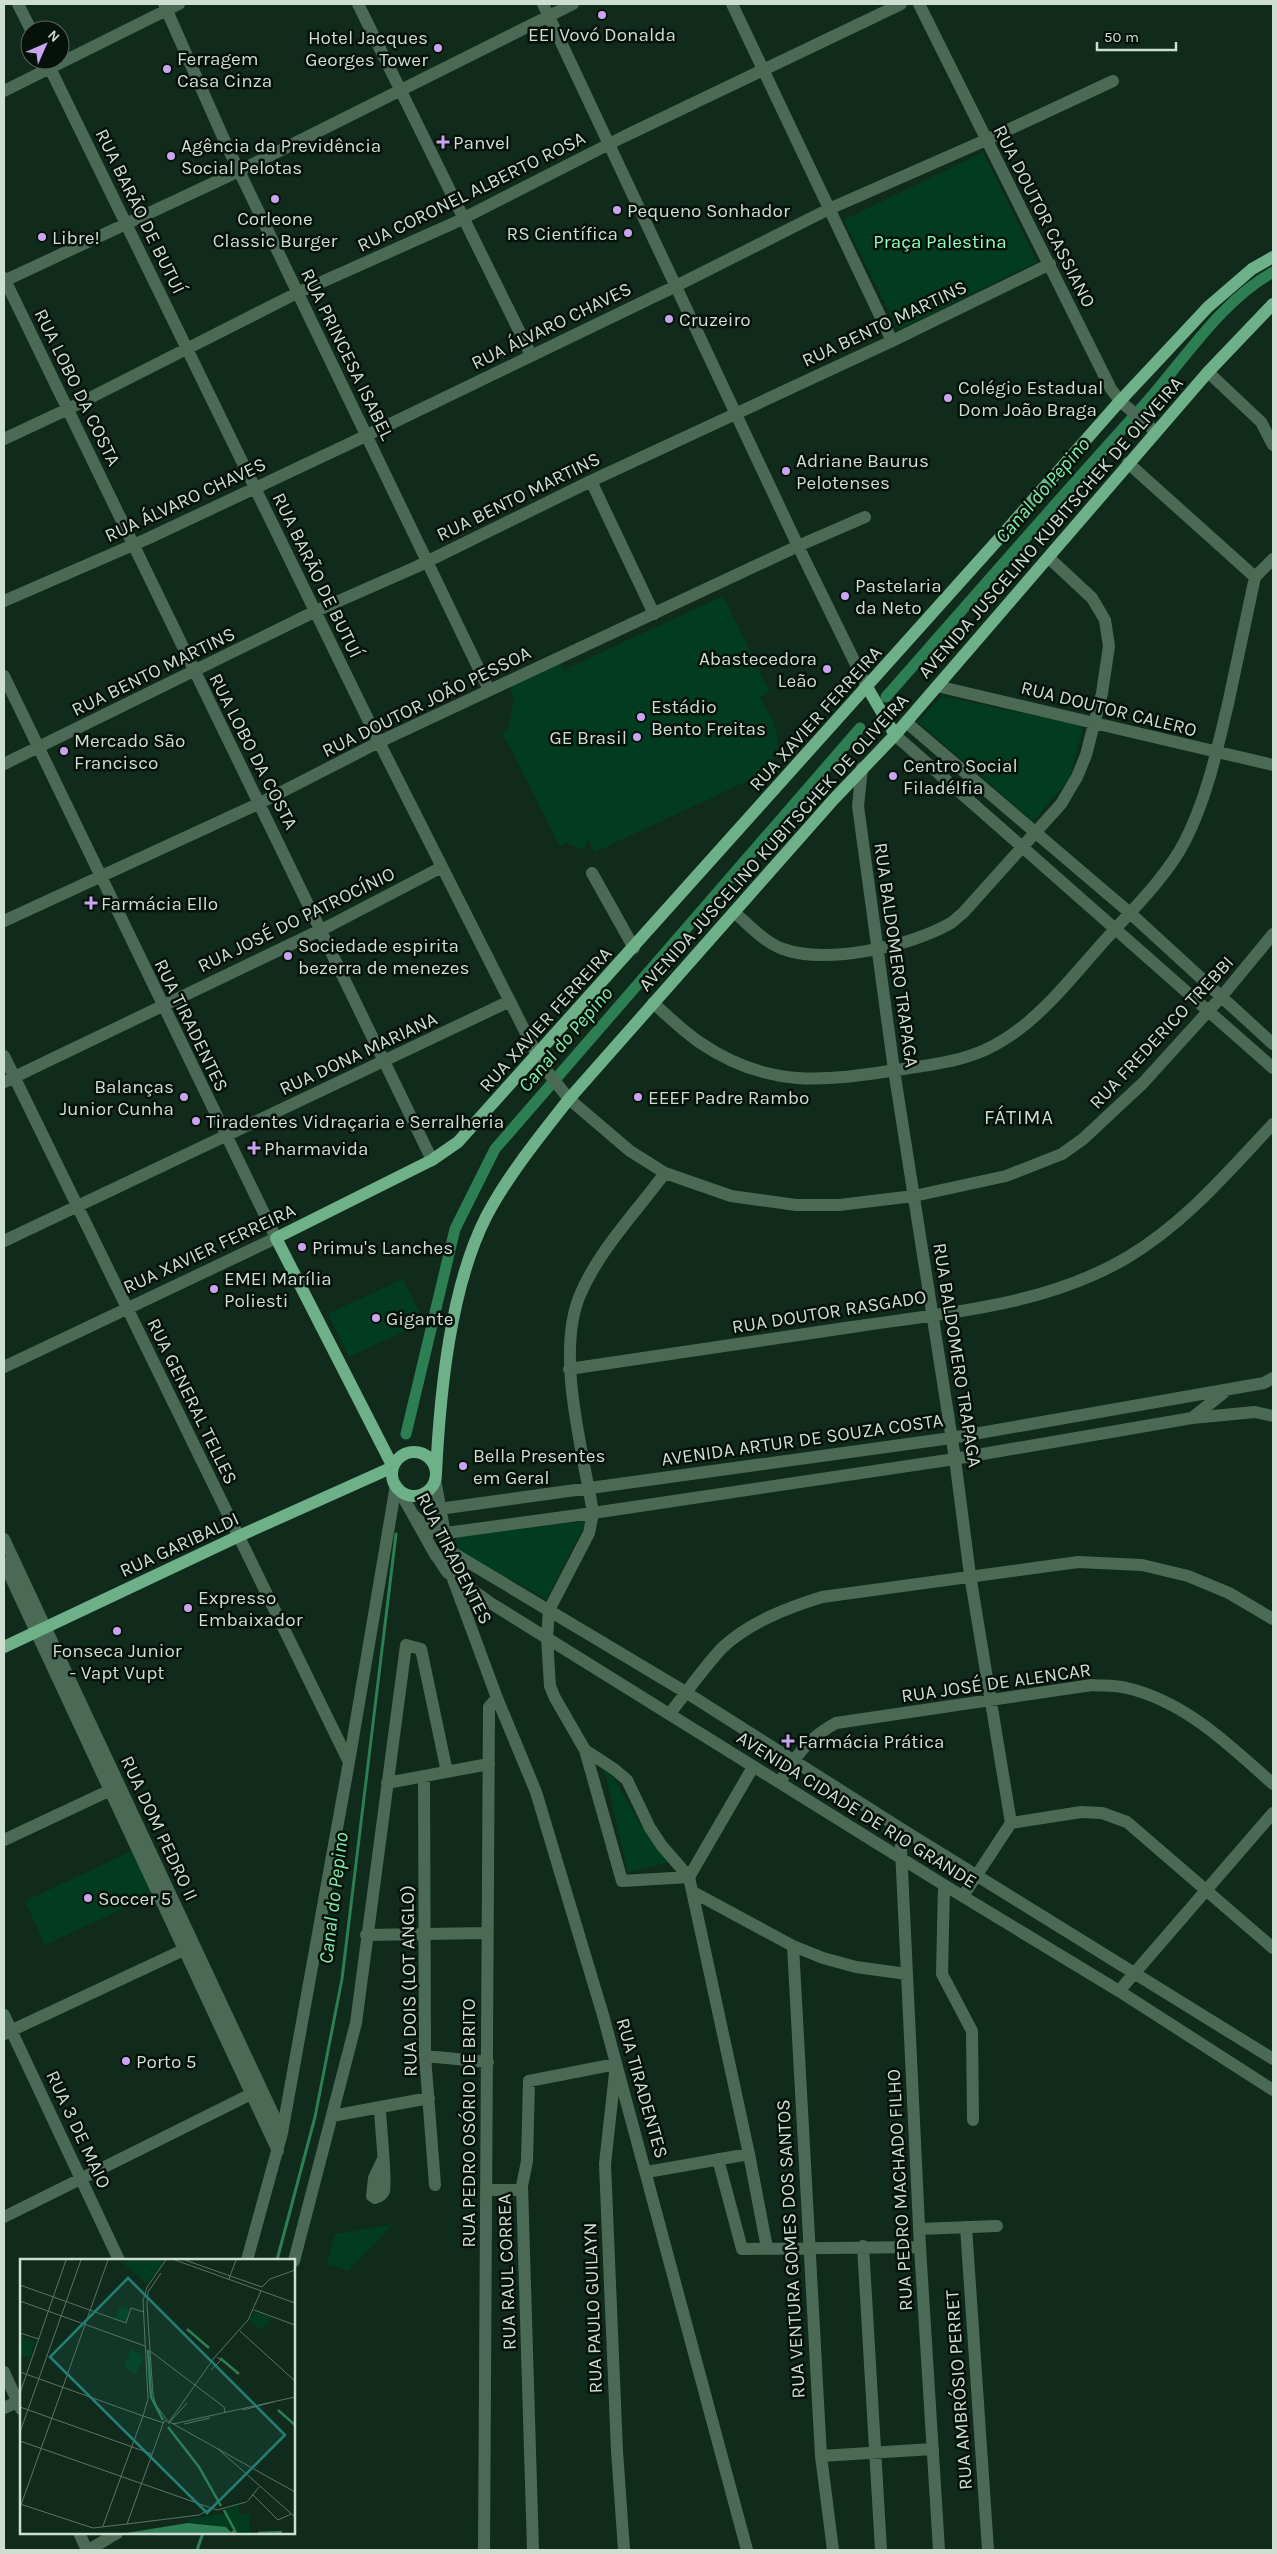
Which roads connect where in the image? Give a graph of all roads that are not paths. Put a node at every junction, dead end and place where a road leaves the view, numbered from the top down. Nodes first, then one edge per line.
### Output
1 (18, 4) edge
2 (179, 4) edge
3 (358, 4) edge
4 (573, 4) edge
5 (732, 4) edge
6 (902, 4) edge
7 (919, 4) edge
8 (166, 7) edge
9 (546, 10) edge
10 (26, 20) edge
11 (70, 53) edge
12 (38, 70) edge
13 (51, 70) edge
14 (764, 71) junction
15 (1113, 81) dead end
16 (4, 91) edge
17 (399, 91) junction
18 (986, 140) junction
19 (609, 144) junction
20 (239, 171) junction
21 (829, 209) junction
22 (463, 218) junction
23 (126, 223) junction
24 (1273, 257) edge
25 (1050, 264) junction
26 (4, 280) edge
27 (676, 286) junction
28 (297, 293) junction
29 (1273, 304) edge
30 (892, 342) junction
31 (188, 348) junction
32 (531, 355) junction
33 (1208, 372) junction
34 (1124, 404) junction
35 (68, 409) junction
36 (736, 413) junction
37 (1156, 432) junction
38 (366, 435) junction
39 (4, 439) edge
40 (1273, 445) edge
41 (1128, 462) junction
42 (591, 481) junction
43 (255, 488) junction
44 (865, 517) dead end
45 (996, 542) joint
46 (133, 545) junction
47 (798, 546) junction
48 (1049, 558) junction
49 (1273, 559) edge
50 (428, 562) junction
51 (1255, 577) junction
52 (4, 601) edge
53 (316, 611) junction
54 (654, 614) junction
55 (194, 672) junction
56 (4, 676) edge
57 (937, 686) junction
58 (867, 687) junction
59 (489, 690) junction
60 (884, 716) junction
61 (906, 722) junction
62 (1094, 723) junction
63 (895, 735) junction
64 (379, 742) junction
65 (38, 748) junction
66 (1217, 753) junction
67 (4, 764) edge
68 (1273, 765) edge
69 (862, 768) junction
70 (833, 800) junction
71 (260, 803) junction
72 (858, 806) junction
73 (1036, 833) junction
74 (1022, 849) junction
75 (442, 867) junction
76 (592, 873) dead end
77 (99, 876) junction
78 (734, 912) junction
79 (1130, 913) junction
80 (4, 921) edge
81 (1116, 928) junction
82 (321, 930) junction
83 (1273, 934) edge
84 (634, 948) junction
85 (878, 948) junction
86 (1222, 996) junction
87 (510, 1001) junction
88 (653, 1003) junction
89 (162, 1006) junction
90 (1208, 1010) junction
91 (1273, 1044) edge
92 (4, 1056) edge
93 (540, 1061) junction
94 (384, 1062) junction
95 (1273, 1068) edge
96 (894, 1070) junction
97 (9, 1080) edge
98 (569, 1099) junction
99 (1273, 1124) edge
100 (226, 1135) junction
101 (432, 1160) junction
102 (665, 1174) junction
103 (914, 1196) junction
104 (78, 1206) junction
105 (276, 1238) junction
106 (4, 1241) edge
107 (126, 1308) junction
108 (932, 1315) junction
109 (4, 1367) edge
110 (569, 1369) junction
111 (1273, 1378) edge
112 (1227, 1389) junction
113 (1273, 1416) edge
114 (1192, 1418) junction
115 (951, 1438) junction
116 (955, 1459) junction
117 (772, 1462) junction
118 (436, 1476) junction
119 (395, 1479) junction
120 (775, 1486) junction
121 (589, 1487) junction
122 (439, 1507) junction
123 (593, 1513) junction
124 (413, 1515) junction
125 (446, 1533) junction
126 (239, 1536) junction
127 (4, 1539) edge
128 (432, 1549) junction
129 (448, 1550) junction
130 (4, 1562) edge
131 (970, 1575) junction
132 (454, 1578) junction
133 (24, 1594) junction
134 (489, 1602) junction
135 (549, 1610) junction
136 (466, 1616) junction
137 (1273, 1619) edge
138 (40, 1629) junction
139 (547, 1638) junction
140 (477, 1644) junction
141 (4, 1647) edge
142 (687, 1693) junction
143 (497, 1698) junction
144 (992, 1700) junction
145 (670, 1713) junction
146 (586, 1750) junction
147 (793, 1761) junction
148 (350, 1762) junction
149 (489, 1764) junction
150 (753, 1766) junction
151 (447, 1772) junction
152 (424, 1776) junction
153 (780, 1782) junction
154 (387, 1783) junction
155 (1273, 1784) edge
156 (115, 1788) junction
157 (1273, 1813) edge
158 (1011, 1823) junction
159 (900, 1828) junction
160 (4, 1840) edge
161 (900, 1858) junction
162 (975, 1875) junction
163 (689, 1877) junction
164 (944, 1885) junction
165 (1208, 1890) junction
166 (693, 1892) junction
167 (963, 1896) junction
168 (487, 1933) junction
169 (366, 1935) junction
170 (425, 1935) junction
171 (793, 1946) junction
172 (189, 1947) junction
173 (1273, 1948) edge
174 (1134, 1971) junction
175 (908, 1974) junction
176 (1119, 1990) junction
177 (4, 2014) edge
178 (7, 2032) edge
179 (425, 2056) junction
180 (1273, 2059) edge
181 (488, 2062) junction
182 (616, 2064) junction
183 (1273, 2090) edge
184 (257, 2092) junction
185 (429, 2098) junction
186 (380, 2108) junction
187 (332, 2116) junction
188 (973, 2120) dead end
189 (282, 2134) junction
190 (278, 2151) junction
191 (749, 2154) junction
192 (383, 2159) dead end
193 (718, 2159) junction
194 (647, 2172) junction
195 (81, 2177) junction
196 (434, 2185) dead end
197 (486, 2190) junction
198 (522, 2190) junction
199 (4, 2217) edge
200 (997, 2226) dead end
201 (966, 2227) junction
202 (919, 2229) junction
203 (863, 2246) junction
204 (920, 2247) junction
205 (767, 2248) junction
206 (809, 2248) junction
207 (119, 2259) edge
208 (247, 2259) edge
209 (295, 2259) edge
210 (4, 2372) edge
211 (20, 2404) edge
212 (4, 2408) edge
213 (933, 2449) junction
214 (875, 2453) junction
215 (821, 2456) junction
216 (79, 2534) edge
217 (115, 2534) edge
218 (88, 2550) edge
219 (484, 2550) edge
220 (533, 2550) edge
221 (624, 2550) edge
222 (747, 2550) edge
223 (833, 2550) edge
224 (881, 2550) edge
225 (939, 2550) edge
226 (988, 2550) edge

1 - 10 street
2 - 8 street
3 - 17 street
4 - 9 street
5 - 14 street
6 - 14 street, RUA CORONEL ALBERTO ROSA
7 - 18 street, RUA DOUTOR CASSIANO
8 - 11 street
8 - 20 street, RUA PRINCESA ISABEL
9 - 17 street
9 - 19 street
12 - 16 street
13 - 23 street, RUA BARÃO DE BUTUÍ
14 - 19 street, RUA CORONEL ALBERTO ROSA
14 - 21 street
15 - 18 street, RUA ÁLVARO CHAVES
17 - 20 street
17 - 22 street
18 - 21 street, RUA ÁLVARO CHAVES
18 - 25 street, RUA DOUTOR CASSIANO
19 - 22 street, RUA CORONEL ALBERTO ROSA
19 - 27 street
20 - 23 street
20 - 28 street, RUA PRINCESA ISABEL
21 - 27 street, RUA ÁLVARO CHAVES
21 - 30 street
22 - 28 street, RUA CORONEL ALBERTO ROSA
22 - 32 street
23 - 26 street
23 - 31 street, RUA BARÃO DE BUTUÍ
24 - 34 main road, AVENIDA JUSCELINO KUBITSCHEK DE OLIVEIRA
25 - 30 street, RUA BENTO MARTINS
25 - 34 street, RUA DOUTOR CASSIANO
26 - 35 street, RUA LOBO DA COSTA
27 - 32 street, RUA ÁLVARO CHAVES
27 - 36 street
28 - 31 street, RUA CORONEL ALBERTO ROSA
28 - 38 street, RUA PRINCESA ISABEL
29 - 33 main road, AVENIDA JUSCELINO KUBITSCHEK DE OLIVEIRA
30 - 36 street, RUA BENTO MARTINS
31 - 35 street, RUA CORONEL ALBERTO ROSA
31 - 43 street, RUA BARÃO DE BUTUÍ
32 - 38 street, RUA ÁLVARO CHAVES
33 - 37 main road, AVENIDA JUSCELINO KUBITSCHEK DE OLIVEIRA
33 - 40 street
34 - 37 street, RUA DOUTOR CASSIANO
34 - 45 main road, AVENIDA JUSCELINO KUBITSCHEK DE OLIVEIRA
35 - 39 street, RUA CORONEL ALBERTO ROSA
35 - 46 street, RUA LOBO DA COSTA
36 - 42 street, RUA BENTO MARTINS
36 - 47 street
37 - 41 main road, AVENIDA JUSCELINO KUBITSCHEK DE OLIVEIRA
38 - 43 street, RUA ÁLVARO CHAVES
38 - 50 street, RUA PRINCESA ISABEL
41 - 48 main road, AVENIDA JUSCELINO KUBITSCHEK DE OLIVEIRA
41 - 51 street
42 - 50 street, RUA BENTO MARTINS
42 - 54 street
43 - 46 street, RUA ÁLVARO CHAVES
43 - 53 street, RUA BARÃO DE BUTUÍ
44 - 47 street, RUA DOUTOR JOÃO PESSOA
45 - 58 main road, RUA XAVIER FERREIRA
46 - 52 street, RUA ÁLVARO CHAVES
46 - 55 street, RUA LOBO DA COSTA
47 - 54 street, RUA DOUTOR JOÃO PESSOA
47 - 58 street
48 - 57 main road, AVENIDA JUSCELINO KUBITSCHEK DE OLIVEIRA
48 - 62 street
49 - 51 street
50 - 53 street, RUA BENTO MARTINS
50 - 59 street, RUA PRINCESA ISABEL
51 - 66 street
53 - 55 street, RUA BENTO MARTINS
53 - 64 street, RUA BARÃO DE BUTUÍ
54 - 59 street, RUA DOUTOR JOÃO PESSOA
55 - 65 street, RUA BENTO MARTINS
55 - 71 street, RUA LOBO DA COSTA
56 - 65 street, RUA TIRADENTES
57 - 61 main road, AVENIDA JUSCELINO KUBITSCHEK DE OLIVEIRA
57 - 62 street, RUA DOUTOR CALERO
58 - 60 main road
58 - 84 main road, RUA XAVIER FERREIRA
59 - 64 street, RUA DOUTOR JOÃO PESSOA
60 - 61 main road
60 - 63 main road
61 - 63 main road, AVENIDA JUSCELINO KUBITSCHEK DE OLIVEIRA
61 - 73 street
62 - 66 street, RUA DOUTOR CALERO
62 - 73 street
63 - 69 main road, AVENIDA JUSCELINO KUBITSCHEK DE OLIVEIRA
63 - 74 street
64 - 71 street, RUA DOUTOR JOÃO PESSOA
64 - 75 street, RUA BARÃO DE BUTUÍ
65 - 67 street, RUA BENTO MARTINS
65 - 77 street, RUA TIRADENTES
66 - 68 street, RUA DOUTOR CALERO
66 - 79 street
69 - 70 main road, AVENIDA JUSCELINO KUBITSCHEK DE OLIVEIRA
69 - 72 street, RUA BALDOMERO TRAPAGA
70 - 72 street
70 - 78 main road, AVENIDA JUSCELINO KUBITSCHEK DE OLIVEIRA
71 - 77 street, RUA DOUTOR JOÃO PESSOA
71 - 82 street, RUA LOBO DA COSTA
72 - 85 street, RUA BALDOMERO TRAPAGA
73 - 74 street
73 - 79 street
74 - 81 street
74 - 85 street
75 - 82 street, RUA JOSÉ DO PATROCÍNIO
75 - 87 street, RUA BARÃO DE BUTUÍ
76 - 84 street
77 - 80 street, RUA DOUTOR JOÃO PESSOA
77 - 89 street, RUA TIRADENTES
78 - 85 street
78 - 88 main road, AVENIDA JUSCELINO KUBITSCHEK DE OLIVEIRA
79 - 81 street
79 - 86 street
81 - 90 street
81 - 96 street
82 - 89 street, RUA JOSÉ DO PATROCÍNIO
82 - 94 street, RUA LOBO DA COSTA
83 - 86 street, RUA FREDERICO TREBBI
84 - 93 main road, RUA XAVIER FERREIRA
85 - 96 street, RUA BALDOMERO TRAPAGA
86 - 90 street, RUA FREDERICO TREBBI
86 - 91 street
87 - 93 street, RUA BARÃO DE BUTUÍ
87 - 94 street, RUA DONA MARIANA
88 - 96 street
88 - 98 main road, AVENIDA JUSCELINO KUBITSCHEK DE OLIVEIRA
89 - 97 street, RUA JOSÉ DO PATROCÍNIO
89 - 100 street, RUA TIRADENTES
90 - 95 street
90 - 103 street, RUA FREDERICO TREBBI
92 - 97 street, RUA GENERAL TELLES
93 - 98 street, RUA BARÃO DE BUTUÍ
93 - 101 main road, RUA XAVIER FERREIRA
94 - 100 street, RUA DONA MARIANA
94 - 101 street, RUA LOBO DA COSTA
96 - 103 street, RUA BALDOMERO TRAPAGA
97 - 104 street, RUA GENERAL TELLES
98 - 102 street, RUA FREDERICO TREBBI
98 - 118 main road, AVENIDA JUSCELINO KUBITSCHEK DE OLIVEIRA
99 - 108 street, RUA DOUTOR RASGADO
100 - 104 street, RUA DONA MARIANA
100 - 105 street, RUA TIRADENTES
101 - 105 main road, RUA XAVIER FERREIRA
102 - 103 street, RUA FREDERICO TREBBI
102 - 110 street
103 - 108 street, RUA BALDOMERO TRAPAGA
104 - 106 street, RUA DONA MARIANA
104 - 107 street, RUA GENERAL TELLES
105 - 107 street, RUA XAVIER FERREIRA
105 - 119 main road, RUA TIRADENTES
107 - 109 street, RUA XAVIER FERREIRA
107 - 126 street, RUA GENERAL TELLES
108 - 110 street, RUA DOUTOR RASGADO
108 - 115 street, RUA BALDOMERO TRAPAGA
110 - 121 street
111 - 112 street, AVENIDA ARTUR DE SOUZA COSTA
112 - 114 street
112 - 115 street, AVENIDA ARTUR DE SOUZA COSTA
113 - 114 street
114 - 116 street
115 - 116 street, RUA BALDOMERO TRAPAGA
115 - 117 street, AVENIDA ARTUR DE SOUZA COSTA
116 - 120 street
116 - 131 street, RUA BALDOMERO TRAPAGA
117 - 120 street
117 - 121 street, AVENIDA ARTUR DE SOUZA COSTA
118 - 119 main road
118 - 119 main road
118 - 122 street, RUA TIRADENTES
119 - 124 street, RUA TIRADENTES
119 - 126 main road, RUA GARIBALDI
119 - 148 street
120 - 123 street
121 - 122 street, AVENIDA ARTUR DE SOUZA COSTA
121 - 123 street
122 - 125 street, RUA TIRADENTES
123 - 125 street
123 - 135 street
124 - 125 street
124 - 128 street, RUA TIRADENTES
125 - 129 street, RUA TIRADENTES
126 - 138 main road, RUA GARIBALDI
126 - 148 street, RUA GENERAL TELLES
127 - 133 street, RUA DOM PEDRO II
128 - 132 street, AVENIDA CIDADE DE RIO GRANDE
128 - 140 street, RUA TIRADENTES
129 - 132 street, RUA TIRADENTES
129 - 135 street, AVENIDA CIDADE DE RIO GRANDE
130 - 133 street, RUA DOM PEDRO II
131 - 137 street
131 - 142 street
131 - 144 street, RUA BALDOMERO TRAPAGA
132 - 134 street, AVENIDA CIDADE DE RIO GRANDE
132 - 136 street, RUA TIRADENTES
133 - 138 street, RUA DOM PEDRO II
134 - 136 street
134 - 139 street, AVENIDA CIDADE DE RIO GRANDE
135 - 139 street
135 - 142 street, AVENIDA CIDADE DE RIO GRANDE
136 - 140 street, RUA TIRADENTES
138 - 141 main road, RUA GARIBALDI
138 - 156 street, RUA DOM PEDRO II
139 - 145 street, AVENIDA CIDADE DE RIO GRANDE
139 - 146 street
140 - 143 street, RUA TIRADENTES
142 - 145 street
142 - 147 street, AVENIDA CIDADE DE RIO GRANDE
143 - 149 street, RUA PEDRO OSÓRIO DE BRITO
143 - 182 street, RUA TIRADENTES
144 - 147 street, RUA JOSÉ DE ALENCAR
144 - 155 street, RUA JOSÉ DE ALENCAR
144 - 158 street, RUA BALDOMERO TRAPAGA
145 - 150 street, AVENIDA CIDADE DE RIO GRANDE
146 - 163 street
146 - 163 street
147 - 153 street, RUA JOSÉ DE ALENCAR
147 - 159 street, AVENIDA CIDADE DE RIO GRANDE
148 - 189 street
149 - 151 street
149 - 168 street, RUA PEDRO OSÓRIO DE BRITO
150 - 153 street, AVENIDA CIDADE DE RIO GRANDE
150 - 163 street
151 - 152 street
151 - 154 street
152 - 154 street
152 - 170 street, RUA DOIS (LOT ANGLO)
153 - 161 street, AVENIDA CIDADE DE RIO GRANDE
154 - 169 street
156 - 160 street
156 - 172 street, RUA DOM PEDRO II
157 - 165 street
158 - 162 street
158 - 165 street
159 - 161 street, RUA PEDRO MACHADO FILHO
159 - 162 street, AVENIDA CIDADE DE RIO GRANDE
161 - 164 street, AVENIDA CIDADE DE RIO GRANDE
161 - 175 street, RUA PEDRO MACHADO FILHO
162 - 167 street
162 - 174 street, AVENIDA CIDADE DE RIO GRANDE
163 - 166 street
164 - 167 street, AVENIDA CIDADE DE RIO GRANDE
164 - 188 street
165 - 173 street
165 - 174 street
166 - 171 street
166 - 191 street
167 - 176 street, AVENIDA CIDADE DE RIO GRANDE
168 - 170 street
168 - 181 street, RUA PEDRO OSÓRIO DE BRITO
169 - 170 street
169 - 187 street
170 - 179 street, RUA DOIS (LOT ANGLO)
171 - 175 street
171 - 206 street, RUA VENTURA GOMES DOS SANTOS
172 - 178 street
172 - 184 street, RUA DOM PEDRO II
174 - 176 street
174 - 180 street, AVENIDA CIDADE DE RIO GRANDE
175 - 202 street, RUA PEDRO MACHADO FILHO
176 - 183 street, AVENIDA CIDADE DE RIO GRANDE
177 - 178 street, RUA 3 DE MAIO
178 - 195 street, RUA 3 DE MAIO
179 - 181 street
179 - 185 street, RUA DOIS (LOT ANGLO)
181 - 197 street, RUA PEDRO OSÓRIO DE BRITO
182 - 194 street, RUA TIRADENTES
182 - 198 street, RUA RAUL CORREA
182 - 221 street, RUA PAULO GUILAYN
184 - 189 street, RUA DOM PEDRO II
184 - 190 street, RUA DOM PEDRO II
184 - 195 street
185 - 186 street
185 - 196 street, RUA DOIS (LOT ANGLO)
186 - 187 street
186 - 192 street
187 - 209 street
189 - 190 street
190 - 208 street
191 - 193 street
191 - 205 street
193 - 194 street
193 - 205 street
194 - 222 street, RUA TIRADENTES
195 - 199 street
195 - 207 street, RUA 3 DE MAIO
197 - 198 street
197 - 219 street, RUA PEDRO OSÓRIO DE BRITO
198 - 220 street, RUA RAUL CORREA
200 - 201 street
201 - 202 street
201 - 226 street, RUA AMBRÓSIO PERRET
202 - 204 street, RUA PEDRO MACHADO FILHO
203 - 204 street
203 - 206 street
203 - 214 street
204 - 213 street, RUA PEDRO MACHADO FILHO
205 - 206 street
206 - 215 street, RUA VENTURA GOMES DOS SANTOS
210 - 211 street
211 - 212 street
213 - 214 street
213 - 225 street, RUA PEDRO MACHADO FILHO
214 - 215 street
214 - 224 street
215 - 223 street, RUA VENTURA GOMES DOS SANTOS
216 - 218 street
217 - 218 street

